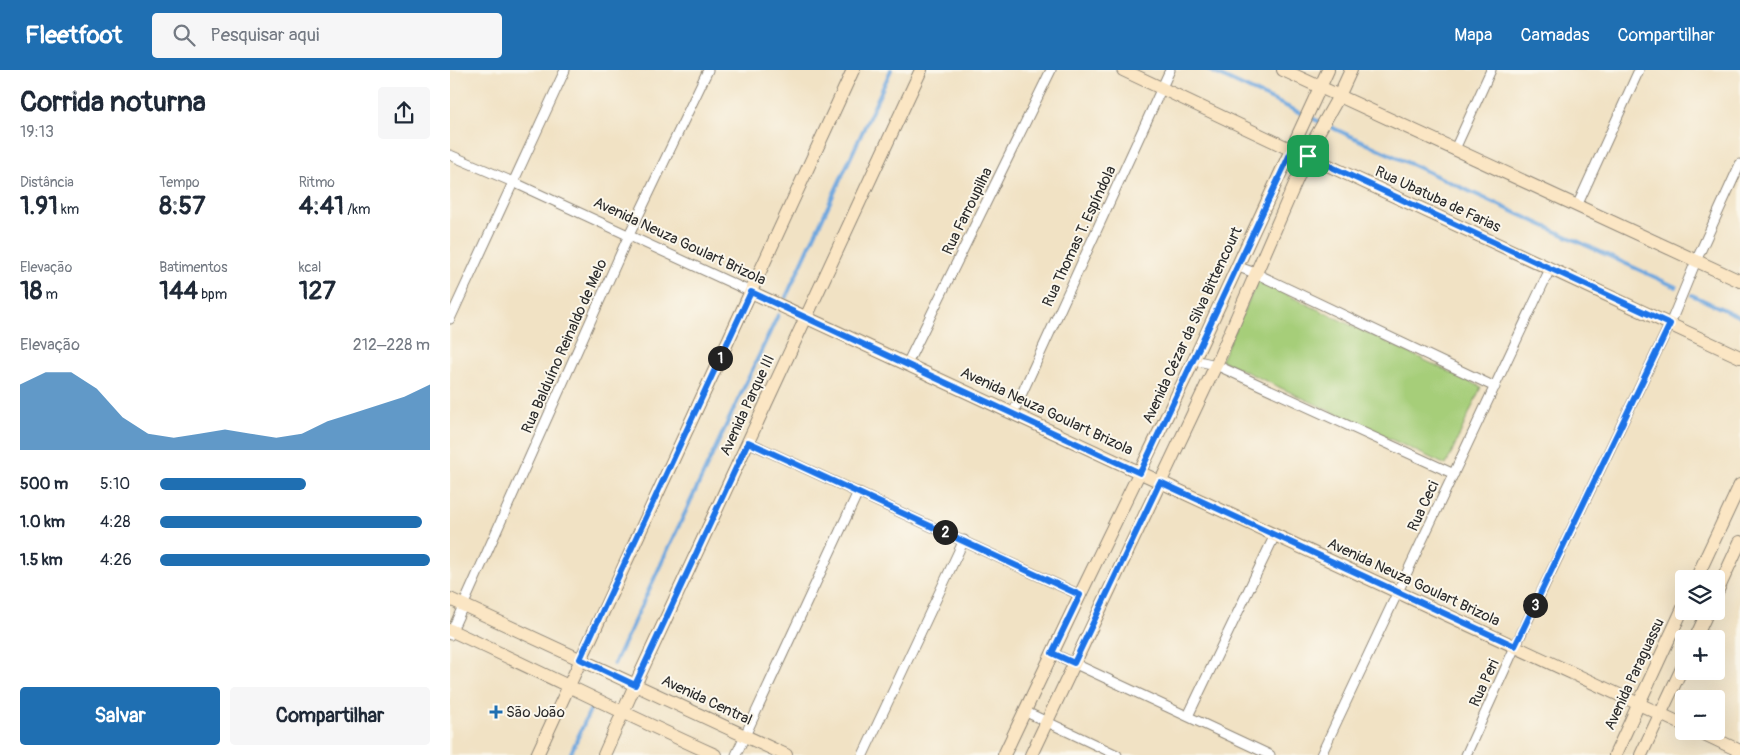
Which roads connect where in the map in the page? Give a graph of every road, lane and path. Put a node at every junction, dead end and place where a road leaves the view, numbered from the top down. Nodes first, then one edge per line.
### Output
1 (565, 70) edge
2 (708, 70) edge
3 (854, 70) edge
4 (921, 70) edge
5 (1051, 70) edge
6 (1123, 70) edge
7 (1283, 70) edge
8 (1328, 70) edge
9 (1351, 70) edge
10 (1492, 70) edge
11 (1639, 70) edge
12 (1169, 73) edge
13 (1162, 88) junction
14 (1317, 93) junction
15 (1339, 96) junction
16 (1294, 145) junction
17 (1455, 149) junction
18 (450, 155) edge
19 (1308, 156) junction
20 (1740, 164) edge
21 (513, 182) junction
22 (1577, 206) junction
23 (629, 235) junction
24 (1696, 261) junction
25 (1236, 266) junction
26 (1550, 269) junction
27 (1255, 273) junction
28 (1740, 281) edge
29 (751, 292) junction
30 (806, 318) junction
31 (450, 320) edge
32 (1670, 324) junction
33 (1740, 357) edge
34 (1194, 360) junction
35 (907, 364) junction
36 (1216, 365) junction
37 (1495, 387) junction
38 (1013, 413) junction
39 (748, 442) junction
40 (1140, 473) junction
41 (1454, 474) junction
42 (1160, 482) junction
43 (1740, 485) edge
44 (858, 492) junction
45 (1275, 535) junction
46 (964, 540) junction
47 (1740, 542) edge
48 (1700, 570) edge
49 (1725, 574) edge
50 (1398, 592) junction
51 (1080, 595) junction
52 (450, 599) edge
53 (463, 605) junction
54 (1677, 620) edge
55 (451, 632) edge
56 (1515, 646) junction
57 (1052, 653) junction
58 (580, 659) junction
59 (1074, 663) junction
60 (1676, 680) edge
61 (635, 685) junction
62 (570, 686) junction
63 (1638, 704) junction
64 (1024, 711) junction
65 (624, 714) junction
66 (1660, 714) junction
67 (1188, 716) junction
68 (1675, 721) edge
69 (1046, 722) junction
70 (744, 736) junction
71 (1717, 740) edge
72 (1740, 751) edge
73 (537, 755) edge
74 (604, 755) edge
75 (715, 755) edge
76 (736, 755) edge
77 (786, 755) edge
78 (863, 755) edge
79 (1004, 755) edge
80 (1031, 755) edge
81 (1117, 755) edge
82 (1270, 755) edge
83 (1321, 755) edge
84 (1466, 755) edge
85 (1614, 755) edge
86 (1641, 755) edge

1 - 21 street
2 - 23 street, Rua Balduíno Reinaldo de Melo
3 - 29 street
4 - 30 street, Avenida Parque III
5 - 35 street, Rua Farroupilha
6 - 13 street, Rua Ubatuba de Farias
7 - 14 street
8 - 14 street, Avenida Cézar da Silva Bittencourt
9 - 15 street
10 - 17 street
11 - 22 street
12 - 13 street, Rua Thomas T. Espíndola
13 - 16 street, Rua Ubatuba de Farias
13 - 38 street, Rua Thomas T. Espíndola
14 - 15 street
14 - 16 street, Avenida Cézar da Silva Bittencourt
15 - 17 street
15 - 19 street
16 - 19 street, Rua Ubatuba de Farias
16 - 25 street, Avenida Cézar da Silva Bittencourt
17 - 22 street
18 - 21 street, Avenida Neuza Goulart Brizola
19 - 26 street, Rua Ubatuba de Farias
19 - 27 street
20 - 24 street
21 - 23 street, Avenida Neuza Goulart Brizola
21 - 31 street
22 - 24 street
23 - 29 street, Avenida Neuza Goulart Brizola
23 - 53 street, Rua Balduíno Reinaldo de Melo
24 - 28 street
24 - 32 street, Rua Peri
25 - 27 street
25 - 34 street, Avenida Cézar da Silva Bittencourt
26 - 32 street, Rua Ubatuba de Farias
26 - 37 street, Rua Ceci
27 - 36 street
27 - 37 street
29 - 30 street, Avenida Neuza Goulart Brizola
29 - 58 street
30 - 35 street, Avenida Neuza Goulart Brizola
30 - 39 street, Avenida Parque III
32 - 33 street, Rua Ubatuba de Farias
32 - 56 street, Rua Peri
34 - 36 street
34 - 40 street, Avenida Cézar da Silva Bittencourt
35 - 38 street, Avenida Neuza Goulart Brizola
36 - 41 street
36 - 42 street
37 - 41 street, Rua Ceci
38 - 40 street, Avenida Neuza Goulart Brizola
39 - 44 street
39 - 61 street, Avenida Parque III
40 - 42 street, Avenida Neuza Goulart Brizola
40 - 51 street, Avenida Cézar da Silva Bittencourt
41 - 50 street, Rua Ceci
42 - 45 street, Avenida Neuza Goulart Brizola
42 - 59 street
43 - 48 street
44 - 46 street
44 - 70 street
45 - 50 street, Avenida Neuza Goulart Brizola
45 - 67 street
46 - 51 street
46 - 78 street
47 - 49 street
50 - 56 street, Avenida Neuza Goulart Brizola
50 - 83 street, Rua Ceci
51 - 57 street, Avenida Cézar da Silva Bittencourt
52 - 53 street, Avenida Central
53 - 55 street, Rua Balduíno Reinaldo de Melo
53 - 58 street, Avenida Central
54 - 63 street, Avenida Paraguassu
55 - 62 street
56 - 63 street, Avenida Neuza Goulart Brizola
56 - 84 street, Rua Peri
57 - 59 street
57 - 64 street, Avenida Cézar da Silva Bittencourt
58 - 61 street, Avenida Central
58 - 62 street
59 - 67 street
59 - 69 street
60 - 66 street
61 - 65 street, Avenida Parque III
61 - 70 street, Avenida Central
62 - 65 street
62 - 73 street
63 - 66 street, Avenida Neuza Goulart Brizola
63 - 85 street, Avenida Paraguassu
64 - 69 street
64 - 79 street, Avenida Cézar da Silva Bittencourt
65 - 74 street, Avenida Parque III
65 - 75 street
66 - 68 street, Avenida Neuza Goulart Brizola
66 - 86 street
67 - 82 street
69 - 80 street
69 - 81 street
70 - 76 street
70 - 77 street, Avenida Central
71 - 72 street

